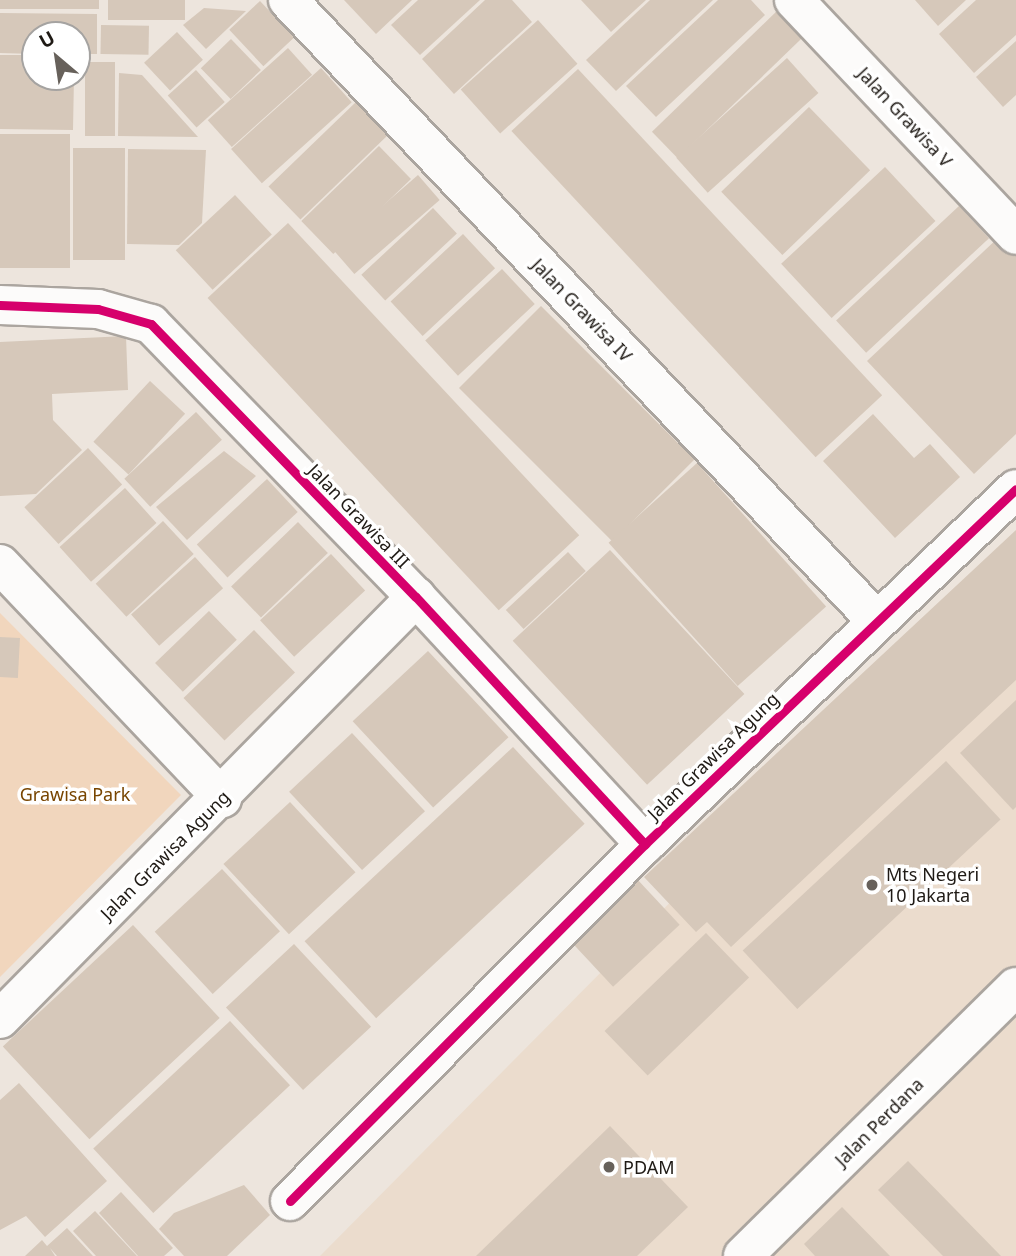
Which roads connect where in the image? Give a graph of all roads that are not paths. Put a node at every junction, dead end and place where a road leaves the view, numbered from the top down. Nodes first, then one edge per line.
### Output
1 (288, 0) edge
2 (794, 0) edge
3 (1016, 235) edge
4 (0, 305) edge
5 (1016, 489) edge
6 (0, 564) edge
7 (416, 597) junction
8 (876, 620) junction
9 (222, 798) junction
10 (645, 844) junction
11 (1016, 987) edge
12 (0, 1019) edge
13 (290, 1201) dead end
14 (743, 1256) edge

1 - 8 street, Jalan Grawisa IV
2 - 3 street, Jalan Grawisa V
4 - 7 street, Jalan Grawisa III
5 - 8 street, Jalan Grawisa Agung
6 - 9 street
7 - 9 street, Jalan Grawisa Agung
7 - 10 street, Jalan Grawisa III
8 - 10 street, Jalan Grawisa Agung
9 - 12 street, Jalan Grawisa Agung
10 - 13 street, Jalan Grawisa Agung
11 - 14 street, Jalan Perdana

